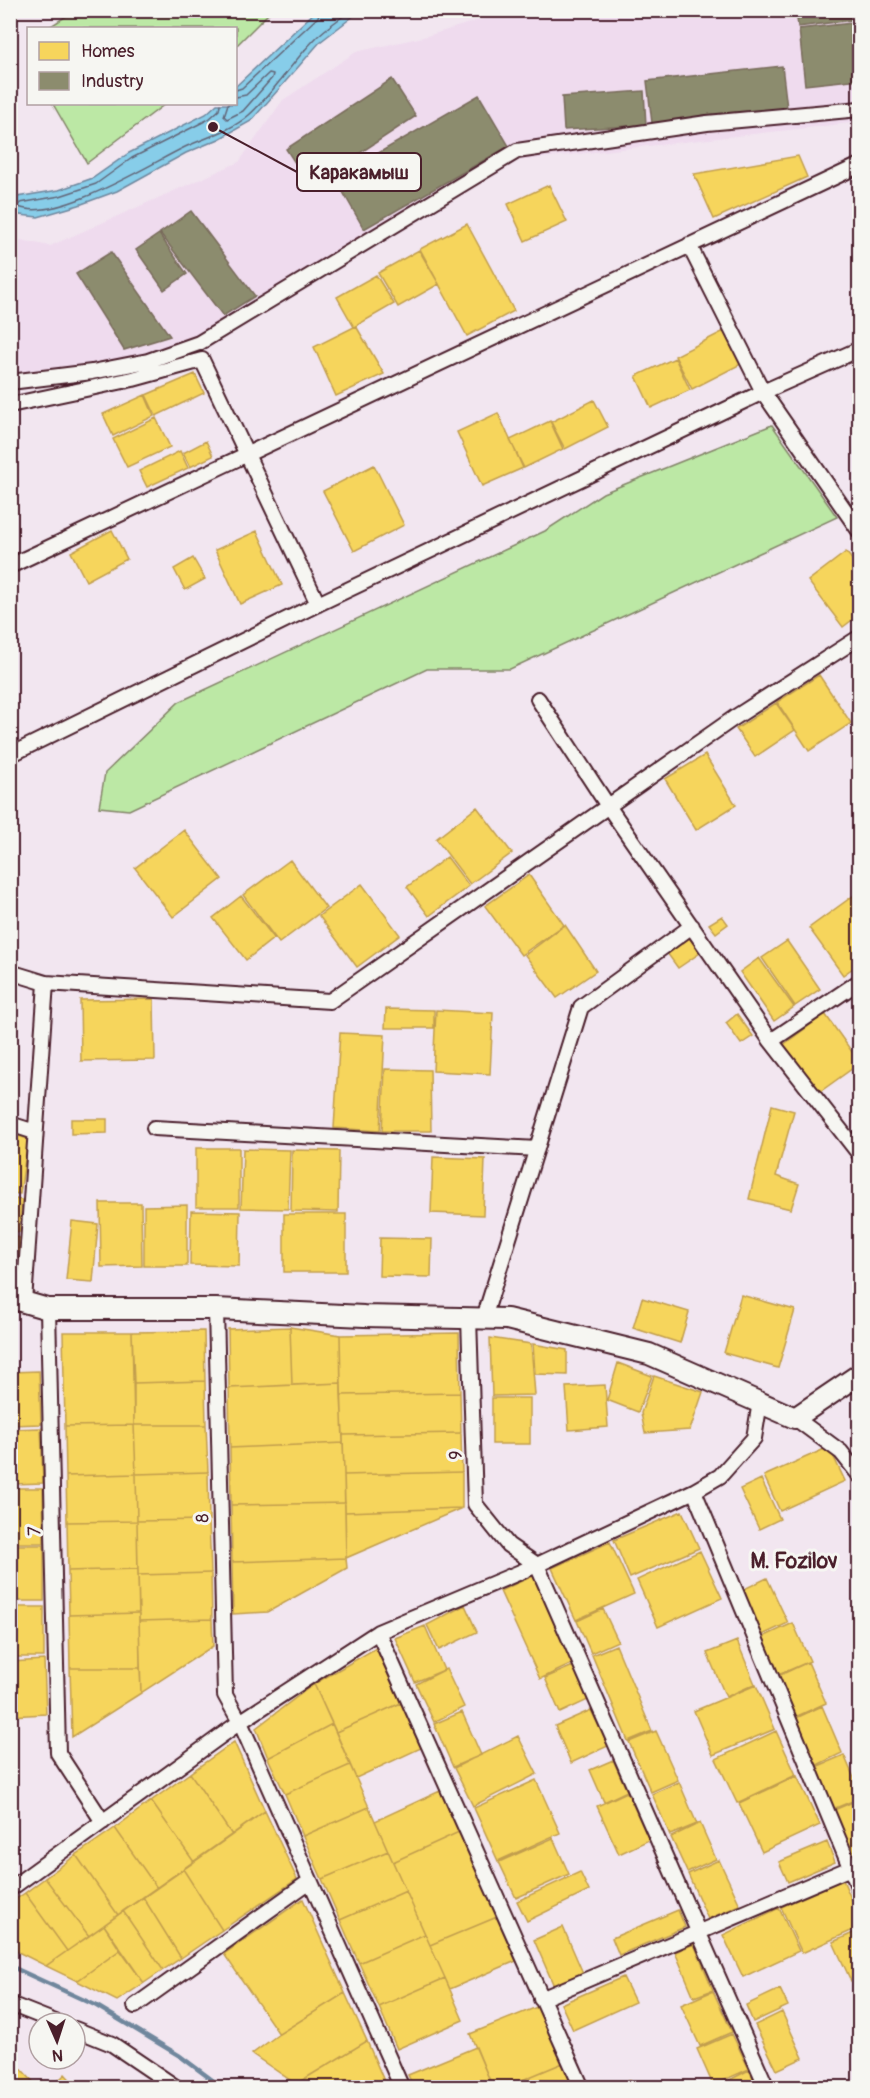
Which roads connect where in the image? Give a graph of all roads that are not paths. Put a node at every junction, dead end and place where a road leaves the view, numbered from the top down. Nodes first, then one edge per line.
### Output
1 (860, 110) edge
2 (860, 165) edge
3 (689, 245) junction
4 (860, 349) edge
5 (10, 382) edge
6 (763, 392) junction
7 (10, 405) edge
8 (247, 454) junction
9 (860, 532) edge
10 (10, 566) edge
11 (318, 604) junction
12 (860, 637) edge
13 (538, 699) dead end
14 (10, 755) edge
15 (608, 806) junction
16 (692, 926) junction
17 (10, 972) edge
18 (860, 981) edge
19 (46, 983) junction
20 (771, 1041) junction
21 (10, 1124) edge
22 (154, 1128) dead end
23 (35, 1132) junction
24 (537, 1149) junction
25 (860, 1155) edge
26 (17, 1300) edge
27 (216, 1308) junction
28 (48, 1309) junction
29 (476, 1318) junction
30 (860, 1374) edge
31 (760, 1402) junction
32 (795, 1418) junction
33 (860, 1476) edge
34 (694, 1491) junction
35 (537, 1565) junction
36 (378, 1632) junction
37 (240, 1722) junction
38 (104, 1822) junction
39 (854, 1866) edge
40 (310, 1881) junction
41 (10, 1889) edge
42 (860, 1891) edge
43 (699, 1932) junction
44 (541, 1999) junction
45 (10, 2004) edge
46 (135, 2006) dead end
47 (28, 2011) edge
48 (87, 2035) edge
49 (177, 2088) edge
50 (402, 2088) edge
51 (582, 2088) edge
52 (767, 2088) edge

1 - 5 street
2 - 3 street
3 - 6 street
3 - 8 street
4 - 6 street
6 - 9 street
6 - 11 street
7 - 8 street
8 - 10 street
8 - 11 street
11 - 14 street
12 - 15 street
13 - 15 street
15 - 16 street
15 - 19 street
16 - 20 street
16 - 24 street, 9
17 - 19 street
18 - 20 street
19 - 23 street
20 - 25 street
21 - 23 street
22 - 24 street
23 - 26 street
24 - 29 street, 9
26 - 28 street
27 - 28 street
27 - 29 street
27 - 37 street, 8
28 - 38 street, 7
29 - 31 street
29 - 35 street, 9
30 - 32 street
31 - 32 street
31 - 34 street
32 - 33 street
34 - 35 street
34 - 39 street
35 - 36 street
35 - 43 street
36 - 37 street
36 - 44 street
37 - 38 street
37 - 40 street, 8
38 - 41 street
39 - 42 street
39 - 43 street
40 - 46 street
40 - 50 street, 8
43 - 44 street
43 - 52 street
44 - 51 street
45 - 47 street
48 - 49 street

